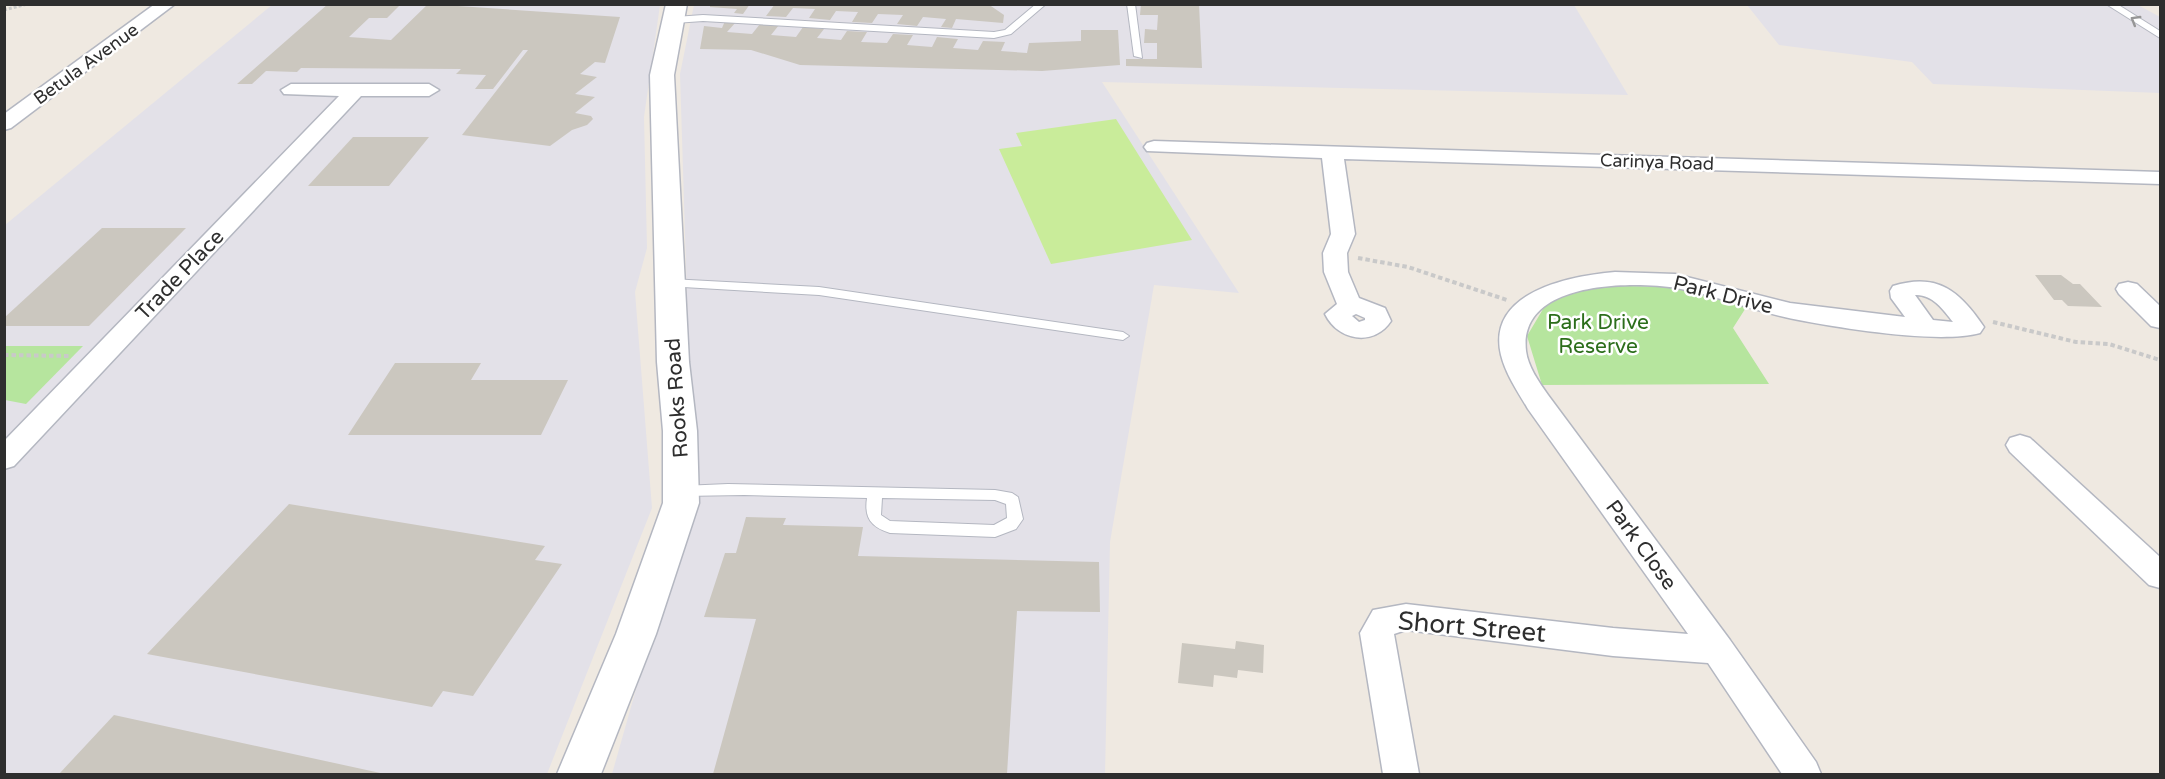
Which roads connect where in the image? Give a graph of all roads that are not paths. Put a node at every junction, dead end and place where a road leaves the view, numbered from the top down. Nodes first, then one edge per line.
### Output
1 (167, 4) edge
2 (1042, 4) edge
3 (1131, 4) edge
4 (2110, 4) edge
5 (676, 12) edge
6 (2160, 35) edge
7 (1139, 56) dead end
8 (291, 90) dead end
9 (429, 90) dead end
10 (355, 91) junction
11 (4, 124) edge
12 (1154, 147) dead end
13 (1332, 152) junction
14 (2160, 178) edge
15 (670, 283) junction
16 (2128, 289) dead end
17 (1350, 306) dead end
18 (1527, 308) joint
19 (2160, 320) edge
20 (1925, 327) junction
21 (1123, 336) dead end
22 (2020, 445) dead end
23 (4, 459) edge
24 (682, 491) junction
25 (875, 492) junction
26 (2160, 576) edge
27 (1718, 650) junction
28 (579, 774) edge
29 (1401, 774) edge
30 (1803, 774) edge

1 - 11 street, Betula Avenue
2 - 5 lane
3 - 7 lane
6 -> 4 lane
5 - 15 street, Rooks Road
8 - 10 street
9 - 10 street
10 - 23 street, Trade Place
12 - 13 street, Carinya Road
13 - 14 street, Carinya Road
13 - 17 street
15 - 21 lane
15 - 24 street, Rooks Road
16 - 19 street
18 - 20 street, Park Drive
18 - 27 street, Park Close
20 - 20 street, Park Drive
22 - 26 street
24 - 25 lane
24 - 28 street, Rooks Road
25 - 25 lane
27 - 29 street, Short Street
27 - 30 street, Park Close

